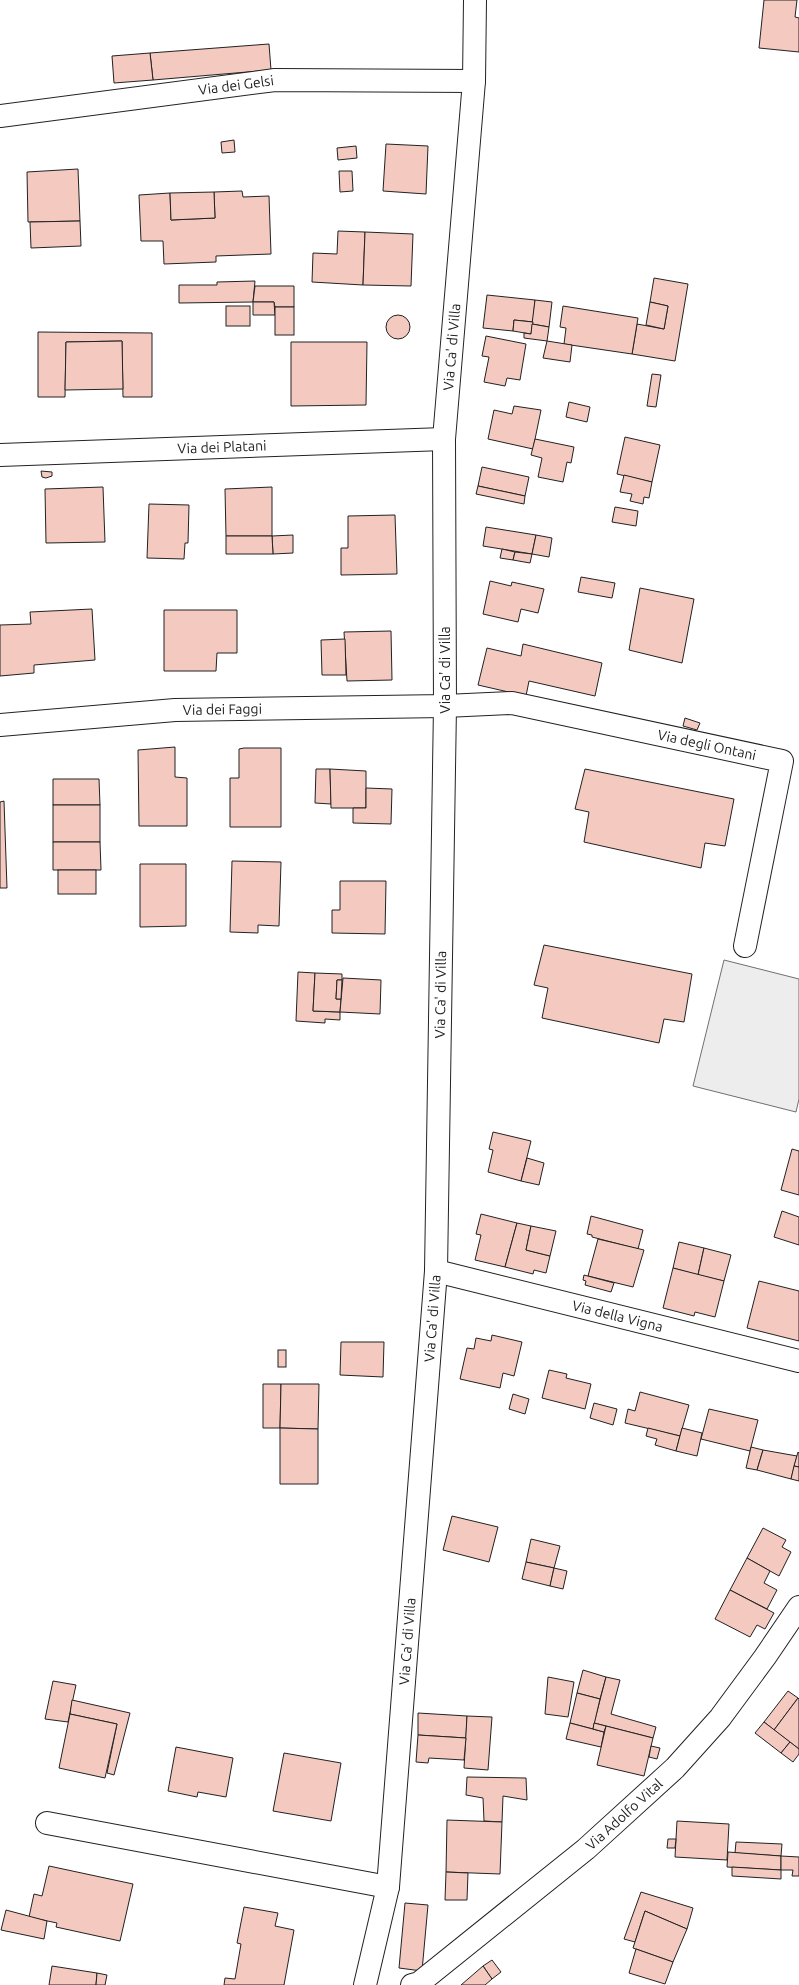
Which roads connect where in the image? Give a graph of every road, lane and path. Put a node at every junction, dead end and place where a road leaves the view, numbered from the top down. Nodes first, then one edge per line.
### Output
1 (475, 0) edge
2 (474, 81) junction
3 (0, 116) edge
4 (444, 439) junction
5 (0, 455) edge
6 (445, 706) junction
7 (0, 725) edge
8 (745, 946) dead end
9 (436, 1271) junction
10 (799, 1360) edge
11 (799, 1606) edge
12 (47, 1823) dead end
13 (388, 1887) junction
14 (365, 1985) edge
15 (412, 1985) edge

1 - 2 street, Via Ca' di Villa
2 - 3 street, Via dei Gelsi
2 - 4 street, Via Ca' di Villa
4 - 5 street, Via dei Platani
4 - 6 street, Via Ca' di Villa
6 - 7 street, Via dei Faggi
6 - 8 street, Via degli Ontani
6 - 9 street, Via Ca' di Villa
9 - 10 street, Via della Vigna
9 - 13 street, Via Ca' di Villa
11 - 15 street, Via Adolfo Vital
12 - 13 street
13 - 14 street, Via Ca' di Villa

